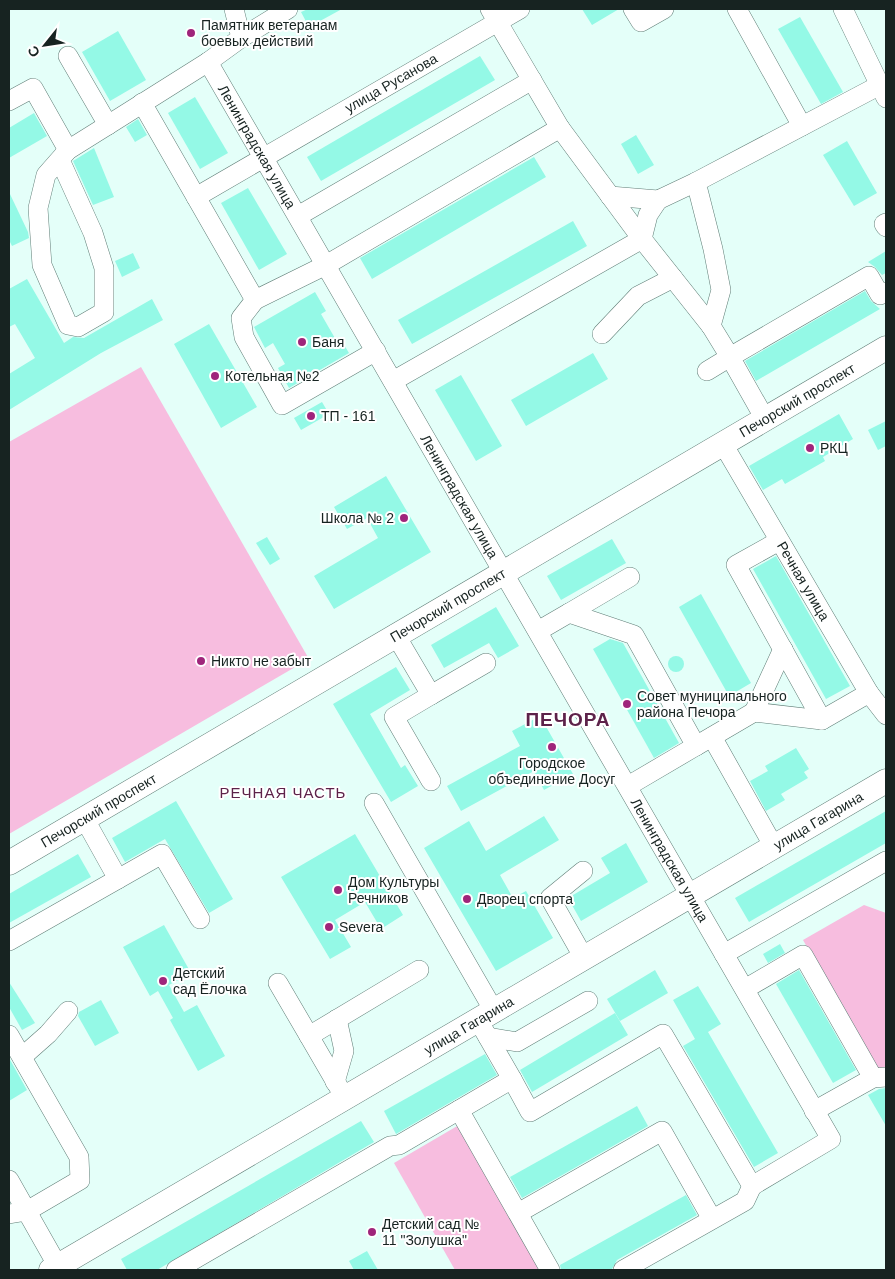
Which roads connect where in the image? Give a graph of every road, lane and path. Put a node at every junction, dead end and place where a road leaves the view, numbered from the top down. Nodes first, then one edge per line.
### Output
1 (234, 9) edge
2 (288, 9) edge
3 (520, 9) edge
4 (633, 9) edge
5 (664, 9) edge
6 (737, 9) edge
7 (843, 9) edge
8 (493, 15) edge
9 (241, 38) junction
10 (68, 56) dead end
11 (208, 62) junction
12 (532, 80) junction
13 (883, 91) edge
14 (9, 101) edge
15 (142, 103) junction
16 (108, 125) junction
17 (802, 126) junction
18 (560, 128) junction
19 (64, 155) junction
20 (263, 157) junction
21 (696, 182) junction
22 (610, 196) junction
23 (196, 197) junction
24 (658, 200) junction
25 (298, 216) junction
26 (886, 223) edge
27 (886, 228) edge
28 (642, 239) junction
29 (326, 265) junction
30 (673, 278) junction
31 (886, 292) edge
32 (256, 300) junction
33 (711, 326) junction
34 (602, 334) dead end
35 (886, 348) edge
36 (376, 351) junction
37 (730, 357) junction
38 (707, 371) dead end
39 (393, 381) junction
40 (765, 419) junction
41 (723, 444) junction
42 (779, 541) junction
43 (504, 570) junction
44 (630, 577) dead end
45 (569, 613) junction
46 (538, 631) junction
47 (395, 634) junction
48 (783, 649) junction
49 (486, 663) dead end
50 (431, 695) junction
51 (880, 704) edge
52 (754, 712) junction
53 (822, 720) junction
54 (704, 741) junction
55 (886, 780) edge
56 (431, 781) dead end
57 (628, 786) junction
58 (374, 803) dead end
59 (84, 818) junction
60 (774, 847) junction
61 (886, 861) edge
62 (9, 863) edge
63 (583, 871) dead end
64 (118, 879) junction
65 (691, 896) junction
66 (200, 919) dead end
67 (9, 941) edge
68 (724, 954) junction
69 (584, 958) junction
70 (419, 970) dead end
71 (278, 984) dead end
72 (744, 989) junction
73 (588, 1001) dead end
74 (68, 1010) dead end
75 (337, 1019) junction
76 (487, 1023) junction
77 (9, 1035) edge
78 (309, 1036) junction
79 (22, 1057) junction
80 (879, 1077) edge
81 (512, 1079) junction
82 (340, 1090) junction
83 (459, 1110) junction
84 (814, 1112) junction
85 (9, 1180) edge
86 (752, 1186) junction
87 (18, 1213) edge
88 (518, 1213) junction
89 (712, 1219) junction
90 (56, 1269) edge
91 (176, 1270) edge
92 (550, 1270) edge
93 (623, 1270) edge

1 - 9 street
2 - 9 street
3 - 8 street, улица Русанова
4 - 5 street
6 - 17 street
7 - 13 street
8 - 12 street
8 - 20 street, улица Русанова
9 - 11 street
10 - 16 street
11 - 15 street
11 - 20 street, Ленинградская улица
12 - 18 street
12 - 25 street
13 - 17 street
14 - 19 street
15 - 16 street
15 - 23 street
16 - 19 street
17 - 21 street
18 - 22 street
18 - 29 street
19 - 19 street
20 - 23 street, улица Русанова
20 - 25 street, Ленинградская улица
21 - 24 street
21 - 33 street
22 - 24 street
22 - 28 street
23 - 32 street
24 - 28 street
25 - 29 street, Ленинградская улица
26 - 27 street
28 - 30 street
28 - 39 street
29 - 32 street
29 - 36 street, Ленинградская улица
30 - 33 street
30 - 34 street
31 - 37 street
32 - 36 street
33 - 37 street
35 - 40 main road, Печорский проспект
36 - 39 street, Ленинградская улица
37 - 38 street
37 - 40 street
39 - 43 street, Ленинградская улица
40 - 41 main road, Печорский проспект
41 - 42 street, Речная улица
41 - 43 main road, Печорский проспект
42 - 48 street
42 - 51 street, Речная улица
43 - 46 street, Ленинградская улица
43 - 47 main road, Печорский проспект
44 - 45 street
45 - 46 street
45 - 54 street
46 - 57 street, Ленинградская улица
47 - 50 street
47 - 59 main road, Печорский проспект
48 - 52 street
48 - 53 street
49 - 50 street
50 - 56 street
51 - 53 street
52 - 53 street
52 - 54 street
54 - 57 street
54 - 60 street
55 - 60 main road, улица Гагарина
57 - 65 street, Ленинградская улица
58 - 76 street
59 - 62 main road, Печорский проспект
59 - 64 street
60 - 65 main road, улица Гагарина
61 - 68 street
63 - 69 street
64 - 66 street
64 - 67 street
65 - 68 street, Ленинградская улица
65 - 69 main road, улица Гагарина
68 - 72 street, Ленинградская улица
69 - 76 main road, улица Гагарина
70 - 75 street
71 - 78 street
72 - 80 street
72 - 84 street, Ленинградская улица
73 - 76 street
74 - 79 street
75 - 78 street
75 - 82 street
76 - 81 street
76 - 82 main road, улица Гагарина
77 - 79 street
78 - 82 street
79 - 87 street
80 - 84 street
81 - 83 street
81 - 86 street
82 - 90 main road, улица Гагарина
83 - 88 street
83 - 91 street
84 - 86 street, Ленинградская улица
85 - 87 street
86 - 89 street
87 - 90 street
88 - 89 street
88 - 92 street
89 - 93 street

